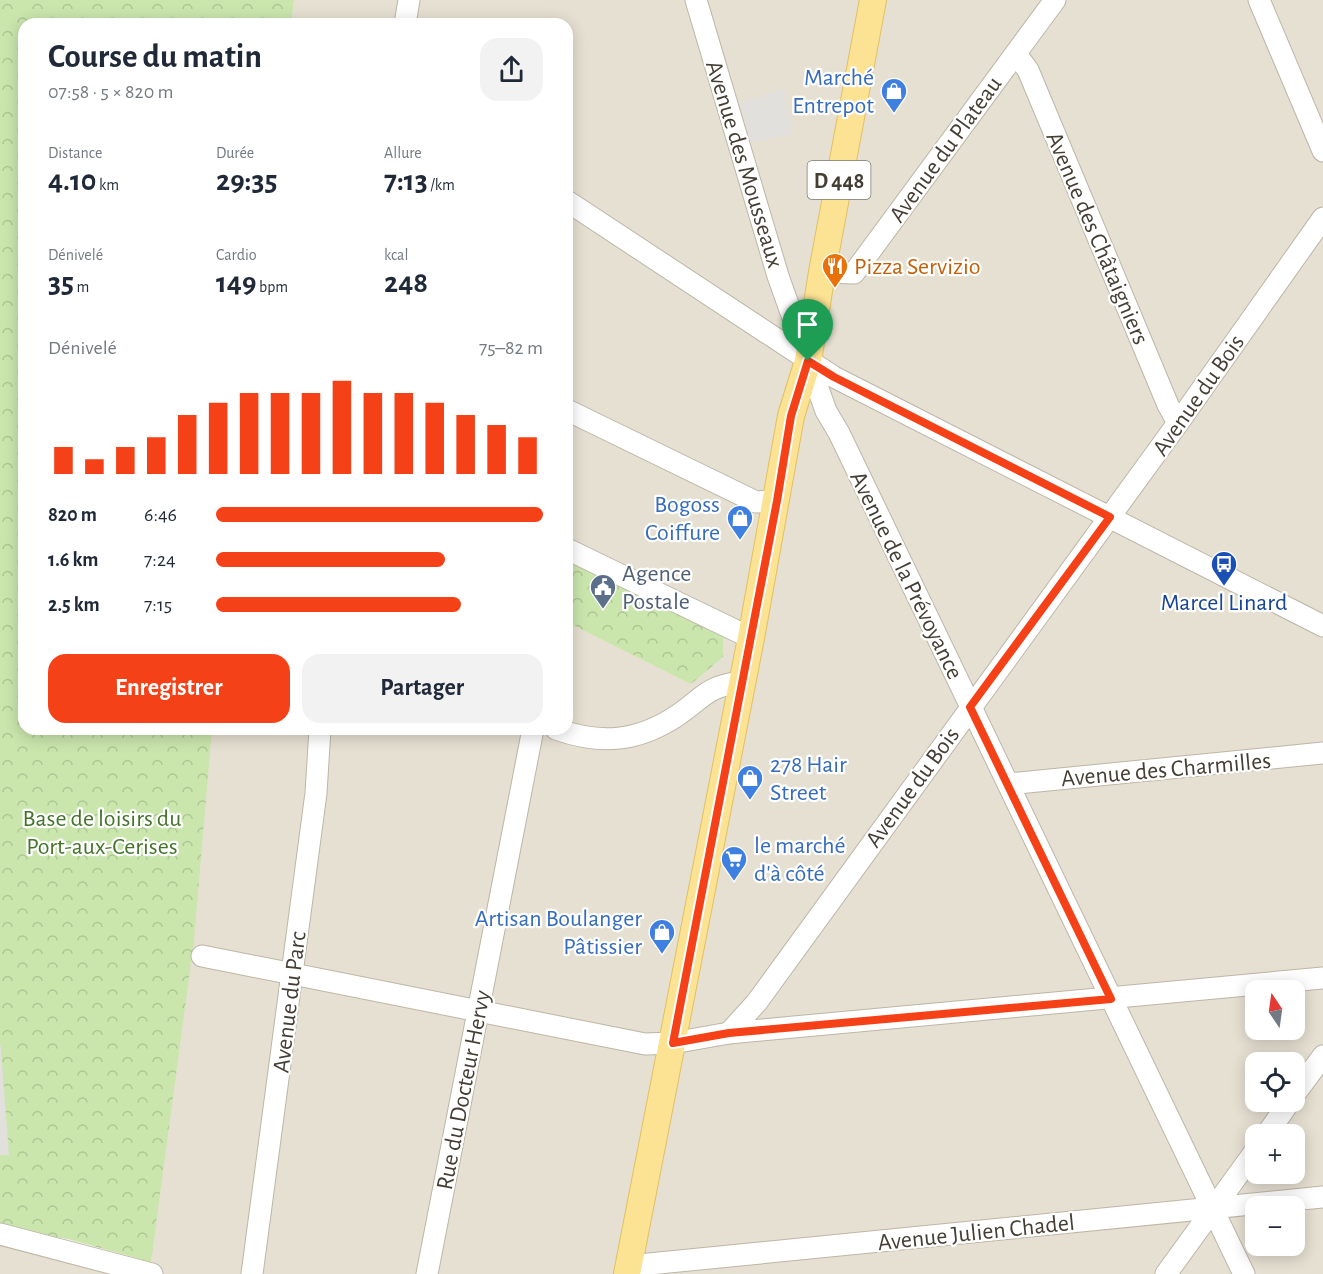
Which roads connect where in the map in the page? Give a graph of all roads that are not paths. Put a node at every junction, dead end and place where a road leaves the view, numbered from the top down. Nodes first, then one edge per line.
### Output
1 (409, 0) edge
2 (696, 0) edge
3 (873, 0) edge
4 (1055, 0) edge
5 (1259, 0) edge
6 (406, 18) edge
7 (1016, 54) junction
8 (1323, 152) edge
9 (573, 205) edge
10 (1323, 218) edge
11 (822, 272) junction
12 (808, 361) junction
13 (573, 413) edge
14 (1179, 423) junction
15 (777, 501) junction
16 (1110, 517) junction
17 (573, 552) edge
18 (1323, 626) edge
19 (751, 638) junction
20 (742, 682) junction
21 (970, 707) junction
22 (573, 734) edge
23 (320, 735) edge
24 (532, 735) edge
25 (1323, 753) edge
26 (1009, 784) junction
27 (202, 956) dead end
28 (293, 974) junction
29 (1323, 978) edge
30 (1111, 999) junction
31 (479, 1011) junction
32 (729, 1033) junction
33 (673, 1043) junction
34 (1323, 1056) edge
35 (1305, 1080) edge
36 (1245, 1165) edge
37 (1323, 1197) edge
38 (1213, 1209) junction
39 (0, 1234) edge
40 (628, 1270) edge
41 (152, 1274) edge
42 (252, 1274) edge
43 (427, 1274) edge
44 (1166, 1274) edge
45 (1244, 1274) edge

1 - 6 street
2 - 12 street, Avenue des Mousseaux
3 - 11 main road, D 448
4 - 7 street, Avenue du Plateau
5 - 8 street
7 - 11 street, Avenue du Plateau
7 - 14 street, Avenue des Châtaigniers
9 - 12 street
10 - 14 street, Avenue du Bois
11 - 12 main road, D 448
12 - 15 main road, D 448
12 - 16 street
12 - 21 street, Avenue de la Prévoyance
13 - 15 street
14 - 16 street, Avenue du Bois
15 - 19 main road, D 448
16 - 18 street
16 - 21 street, Avenue du Bois
17 - 19 street
19 - 20 main road, D 448
20 - 22 street
20 - 33 main road, D 448
21 - 26 street, Avenue de la Prévoyance
21 - 32 street, Avenue du Bois
23 - 28 street, Avenue du Parc
24 - 31 street, Rue du Docteur Hervy
25 - 26 street, Avenue des Charmilles
26 - 30 street, Avenue de la Prévoyance
27 - 28 street
28 - 31 street
28 - 42 street, Avenue du Parc
29 - 30 street
30 - 32 street
30 - 38 street, Avenue de la Prévoyance
31 - 33 street
31 - 43 street, Rue du Docteur Hervy
32 - 33 street
33 - 40 main road, D 448
34 - 35 street
36 - 38 street
37 - 38 street, Avenue Julien Chadel
38 - 40 street, Avenue Julien Chadel
38 - 44 street
38 - 45 street, Avenue de la Prévoyance
39 - 41 street

